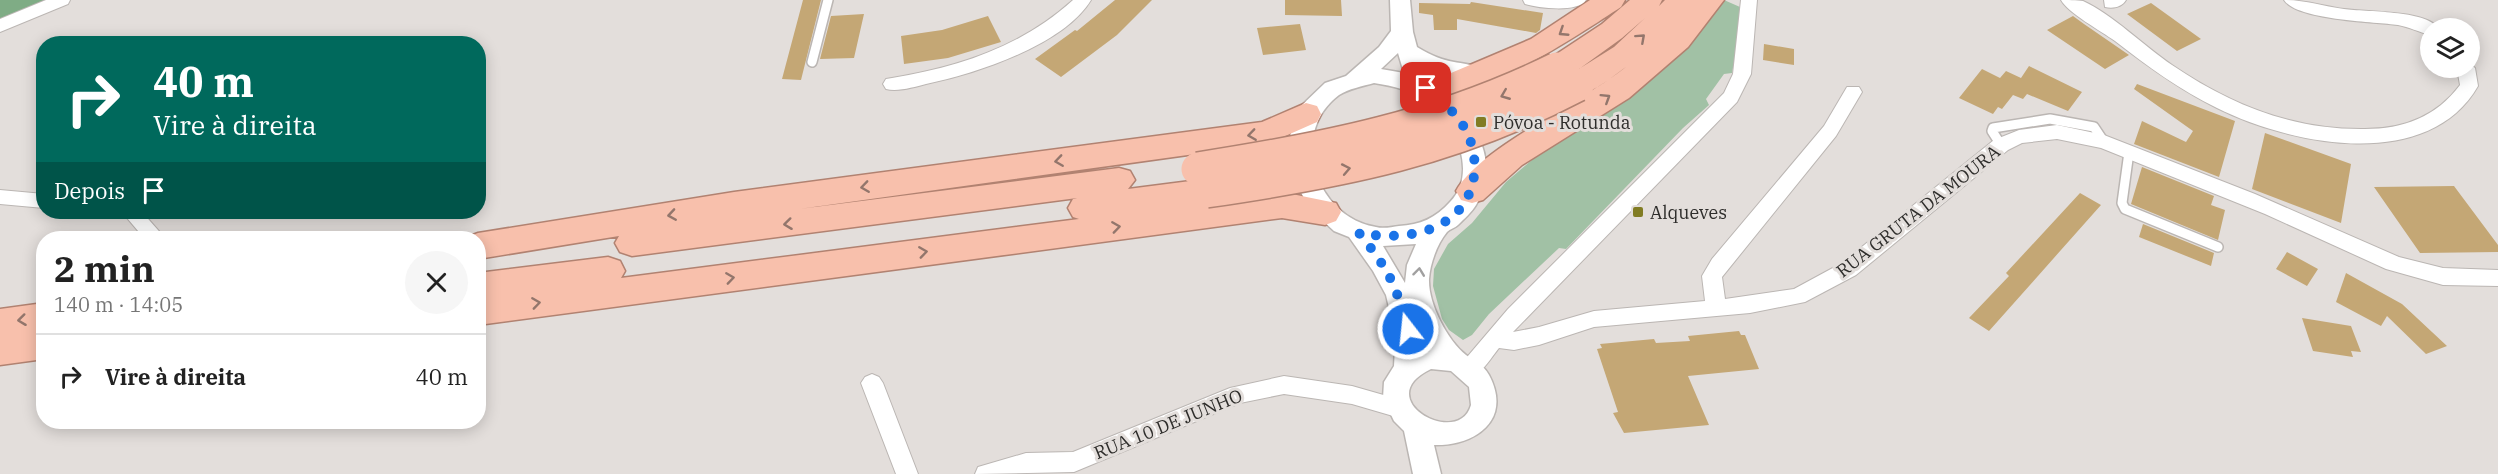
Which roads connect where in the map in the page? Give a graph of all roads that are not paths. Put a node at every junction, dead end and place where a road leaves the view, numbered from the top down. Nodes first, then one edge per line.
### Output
1 (62, 0) edge
2 (828, 0) edge
3 (1083, 0) edge
4 (1400, 0) edge
5 (1531, 0) edge
6 (1578, 0) edge
7 (1611, 0) edge
8 (1648, 0) edge
9 (1683, 0) edge
10 (1710, 0) edge
11 (1749, 0) edge
12 (2069, 0) edge
13 (2292, 0) edge
14 (2420, 24) edge
15 (0, 26) edge
16 (1405, 41) junction
17 (812, 62) dead end
18 (1480, 74) junction
19 (1567, 77) junction
20 (1356, 78) junction
21 (2468, 78) edge
22 (892, 84) dead end
23 (1422, 86) junction
24 (1853, 92) dead end
25 (1306, 114) junction
26 (2129, 152) junction
27 (1202, 180) junction
28 (1472, 191) junction
29 (0, 197) edge
30 (36, 200) edge
31 (1325, 212) junction
32 (138, 219) edge
33 (1438, 227) junction
34 (149, 231) edge
35 (1359, 233) junction
36 (486, 245) edge
37 (2217, 247) dead end
38 (486, 261) edge
39 (2498, 278) edge
40 (486, 286) edge
41 (1716, 308) junction
42 (486, 310) edge
43 (0, 322) edge
44 (36, 335) edge
45 (36, 339) edge
46 (1496, 339) junction
47 (0, 350) edge
48 (1462, 365) junction
49 (872, 384) dead end
50 (1411, 405) junction
51 (1075, 468) edge
52 (1426, 469) edge
53 (907, 474) edge
54 (986, 474) edge

1 - 15 street
2 - 17 lane
3 - 22 street
4 - 16 street
5 - 6 street
7 -> 18 highway
8 - 19 highway
19 -> 9 highway
28 -> 10 highway
11 - 46 street
12 - 21 street
13 - 14 street
16 - 18 street
16 - 20 street
16 - 23 street
18 - 23 highway
19 - 27 highway, bridge
20 - 23 street
20 - 25 street
23 - 28 street
24 - 41 street
25 - 31 street
25 -> 36 highway
26 - 37 lane
26 - 39 street, RUA GRUTA DA MOURA
26 - 41 street, RUA GRUTA DA MOURA
27 -> 38 highway
27 - 40 highway
28 - 33 street
29 - 30 street
31 - 35 street
42 -> 31 highway
32 - 34 street
33 - 35 street
48 -> 33 street
35 - 50 street
41 - 46 street, RUA GRUTA DA MOURA
44 -> 43 highway
45 - 47 highway
46 - 48 street
48 - 50 street
48 - 50 street
49 - 53 street
50 - 51 street, RUA 10 DE JUNHO
50 - 52 street
51 - 54 street, RUA 10 DE JUNHO

